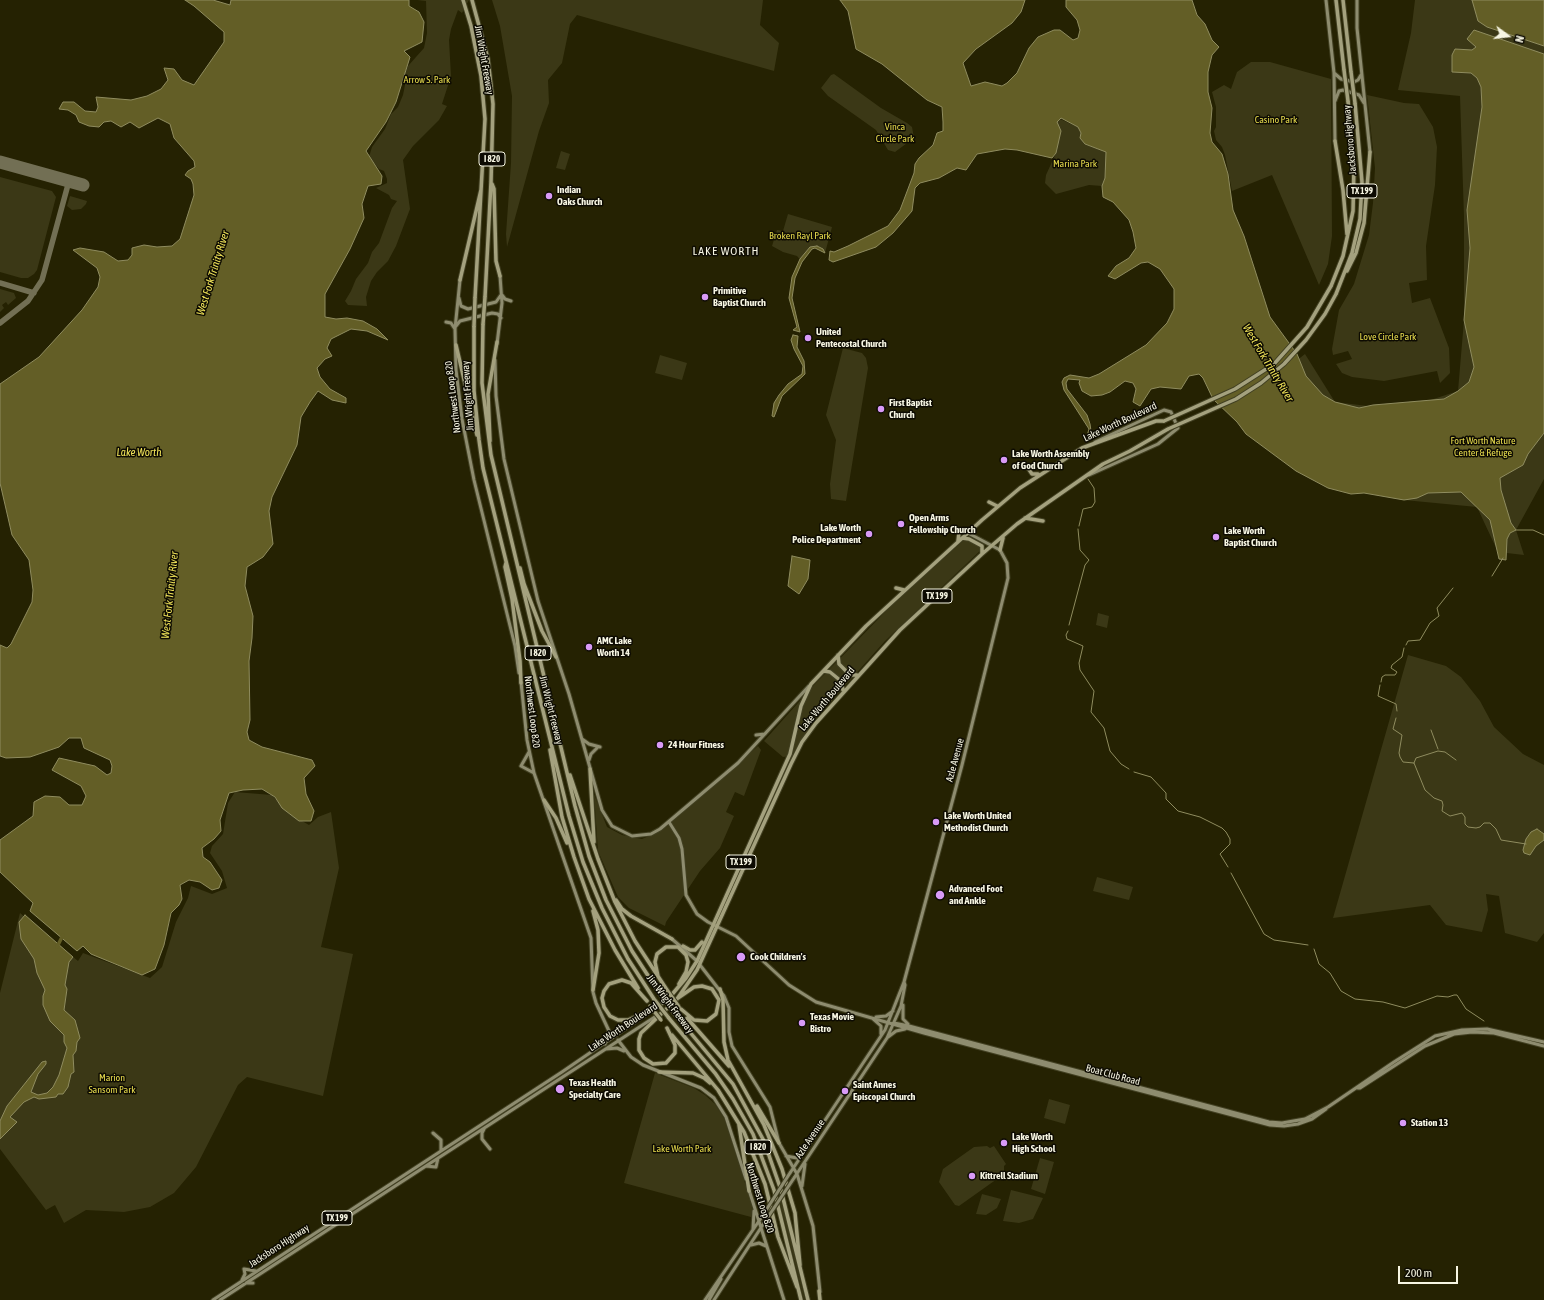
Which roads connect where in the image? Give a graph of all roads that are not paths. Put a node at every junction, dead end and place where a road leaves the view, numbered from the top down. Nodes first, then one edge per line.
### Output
1 (463, 0) edge
2 (472, 0) edge
3 (1326, 0) edge
4 (1336, 0) edge
5 (1343, 0) edge
6 (1357, 0) edge
7 (1334, 73) junction
8 (1362, 73) junction
9 (1334, 102) junction
10 (1365, 104) junction
11 (1335, 141) joint
12 (1370, 152) joint
13 (491, 182) junction
14 (482, 187) junction
15 (1347, 242) junction
16 (500, 276) joint
17 (1344, 276) junction
18 (460, 280) joint
19 (458, 294) junction
20 (502, 294) junction
21 (511, 301) dead end
22 (501, 318) junction
23 (446, 322) dead end
24 (455, 329) junction
25 (497, 342) junction
26 (456, 345) junction
27 (479, 440) junction
28 (489, 446) junction
29 (1082, 448) junction
30 (1064, 452) dead end
31 (1071, 455) junction
32 (1028, 468) dead end
33 (1040, 474) junction
34 (1086, 477) junction
35 (989, 502) dead end
36 (997, 506) junction
37 (1025, 518) junction
38 (1043, 521) dead end
39 (954, 528) dead end
40 (968, 533) junction
41 (1003, 536) junction
42 (510, 537) junction
43 (962, 538) junction
44 (958, 541) junction
45 (993, 545) junction
46 (1000, 550) junction
47 (982, 554) junction
48 (506, 562) junction
49 (896, 588) dead end
50 (906, 590) junction
51 (838, 655) junction
52 (556, 657) junction
53 (824, 671) junction
54 (858, 675) junction
55 (521, 684) junction
56 (811, 684) junction
57 (843, 691) junction
58 (546, 722) junction
59 (765, 734) junction
60 (756, 735) dead end
61 (582, 738) junction
62 (529, 751) junction
63 (566, 769) junction
64 (590, 769) junction
65 (534, 773) junction
66 (544, 800) junction
67 (760, 820) junction
68 (670, 822) junction
69 (758, 825) junction
70 (763, 827) junction
71 (760, 833) junction
72 (594, 847) junction
73 (574, 857) junction
74 (612, 894) junction
75 (592, 906) junction
76 (713, 924) junction
77 (718, 926) junction
78 (672, 938) joint
79 (706, 939) junction
80 (683, 946) junction
81 (697, 961) junction
82 (700, 965) junction
83 (659, 979) junction
84 (904, 982) junction
85 (720, 989) junction
86 (593, 990) junction
87 (904, 995) junction
88 (669, 998) junction
89 (677, 999) junction
90 (647, 1001) junction
91 (657, 1008) junction
92 (680, 1008) junction
93 (894, 1010) junction
94 (661, 1013) junction
95 (871, 1017) junction
96 (889, 1022) junction
97 (894, 1023) junction
98 (908, 1027) junction
99 (667, 1028) junction
100 (880, 1037) junction
101 (887, 1038) junction
102 (618, 1040) junction
103 (1544, 1042) edge
104 (605, 1044) junction
105 (1544, 1046) edge
106 (603, 1048) junction
107 (626, 1052) junction
108 (731, 1068) junction
109 (860, 1068) junction
110 (866, 1071) junction
111 (659, 1072) junction
112 (852, 1080) junction
113 (857, 1084) junction
114 (1358, 1088) junction
115 (1134, 1089) junction
116 (718, 1090) junction
117 (748, 1094) junction
118 (1166, 1094) junction
119 (1326, 1109) junction
120 (738, 1122) junction
121 (487, 1126) junction
122 (433, 1133) dead end
123 (779, 1143) junction
124 (490, 1149) dead end
125 (441, 1151) junction
126 (803, 1154) junction
127 (438, 1156) junction
128 (786, 1156) junction
129 (806, 1160) junction
130 (424, 1166) junction
131 (794, 1168) junction
132 (797, 1174) junction
133 (802, 1187) junction
134 (749, 1191) junction
135 (754, 1207) junction
136 (759, 1222) junction
137 (761, 1229) junction
138 (752, 1232) junction
139 (751, 1245) junction
140 (767, 1246) junction
141 (281, 1257) junction
142 (800, 1268) junction
143 (256, 1271) junction
144 (721, 1277) junction
145 (243, 1282) junction
146 (253, 1283) dead end
147 (798, 1290) junction
148 (819, 1291) joint
149 (213, 1300) edge
150 (220, 1300) edge
151 (705, 1300) edge
152 (709, 1300) edge
153 (714, 1300) edge
154 (784, 1300) edge
155 (801, 1300) edge
156 (808, 1300) edge
157 (821, 1300) edge

1 - 14 highway, Jim Wright Freeway / I 820
2 - 13 highway, Jim Wright Freeway / I 820
3 - 7 main road, Jacksboro Highway
4 - 15 highway, Jacksboro Highway / TX 199, bridge
5 - 17 highway, Jacksboro Highway / TX 199, bridge
6 - 8 main road, Jacksboro Highway
7 - 8 main road
7 - 9 main road, Jacksboro Highway
8 - 10 main road, Jacksboro Highway
9 - 10 main road
9 - 11 main road, Jacksboro Highway
10 - 12 main road, Jacksboro Highway
11 - 15 highway, TX 199
12 - 17 highway, TX 199
13 - 16 highway
13 - 28 highway, Jim Wright Freeway / I 820, bridge
14 - 18 highway
14 - 27 highway, Jim Wright Freeway / I 820, bridge
15 - 29 highway, Jacksboro Highway / TX 199, bridge
16 - 20 main road
17 - 34 highway, Jacksboro Highway / TX 199, bridge
18 - 19 main road, Northwest Loop 820
19 - 20 main road
19 - 24 main road, Northwest Loop 820
20 - 21 main road
20 - 22 main road
22 - 24 main road
22 - 25 main road
23 - 24 main road
24 - 26 main road, Northwest Loop 820
25 - 28 highway
25 - 52 main road
26 - 27 highway
26 - 55 main road, Northwest Loop 820
27 - 48 highway, Jim Wright Freeway / I 820
28 - 42 highway, Jim Wright Freeway / I 820
29 - 31 highway, Lake Worth Boulevard / TX 199
29 - 34 main road, Lake Worth Boulevard / TX 199
30 - 31 highway
31 - 33 highway, Lake Worth Boulevard / TX 199
32 - 33 highway
33 - 36 highway, Lake Worth Boulevard / TX 199
34 - 37 highway, Lake Worth Boulevard / TX 199
35 - 36 highway
36 - 40 highway, Lake Worth Boulevard / TX 199
37 - 38 highway
37 - 41 highway, Lake Worth Boulevard / TX 199
39 - 44 highway
40 - 43 highway, Lake Worth Boulevard / TX 199
40 - 45 main road
41 - 45 highway, Lake Worth Boulevard / TX 199
41 - 46 highway
42 - 52 highway
42 - 63 highway, Jim Wright Freeway / I 820
43 - 44 highway, Lake Worth Boulevard / TX 199
43 - 47 highway
44 - 50 highway, Lake Worth Boulevard / TX 199
45 - 46 main road
45 - 47 highway, Lake Worth Boulevard / TX 199
46 - 84 main road, Azle Avenue
47 - 54 highway, Lake Worth Boulevard / TX 199
48 - 55 highway
48 - 58 highway, Jim Wright Freeway / I 820
49 - 50 highway
50 - 51 highway, Lake Worth Boulevard / TX 199
51 - 53 highway, Lake Worth Boulevard / TX 199
51 - 54 highway
52 - 61 main road
53 - 56 highway, Lake Worth Boulevard / TX 199
53 - 57 highway
54 - 57 highway, Lake Worth Boulevard / TX 199
55 - 62 main road, Northwest Loop 820
56 - 59 main road, Lake Worth Boulevard
56 - 67 highway, Lake Worth Boulevard / TX 199
57 - 70 highway, Lake Worth Boulevard / TX 199
58 - 73 highway
58 - 147 highway, Jim Wright Freeway / I 820, bridge
59 - 60 main road
59 - 68 main road, Lake Worth Boulevard
61 - 64 main road
61 - 64 main road
62 - 65 main road, Northwest Loop 820
62 - 65 main road
63 - 72 highway
63 - 142 highway, Jim Wright Freeway / I 820, bridge
64 - 68 main road, Lake Worth Boulevard
64 - 72 highway
65 - 66 main road, Northwest Loop 820
66 - 73 highway
66 - 86 main road, Northwest Loop 820
67 - 69 highway, Lake Worth Boulevard / TX 199
67 - 70 highway
68 - 76 main road, Boat Club Road
69 - 71 highway
69 - 76 highway, Lake Worth Boulevard / TX 199
70 - 71 highway, Lake Worth Boulevard / TX 199
71 - 77 highway, Lake Worth Boulevard / TX 199
72 - 74 highway
73 - 75 highway
74 - 78 highway
74 - 83 highway
75 - 86 highway
75 - 90 highway
76 - 77 main road, Boat Club Road
76 - 79 highway, Lake Worth Boulevard / TX 199
77 - 82 highway, Lake Worth Boulevard / TX 199
77 - 95 main road, Boat Club Road
78 - 80 main road
79 - 80 highway
79 - 81 highway, Lake Worth Boulevard / TX 199
80 - 81 main road
81 - 88 highway, Lake Worth Boulevard / TX 199
82 - 85 main road
82 - 89 highway, Lake Worth Boulevard / TX 199
83 - 88 highway
83 - 92 highway, bridge
84 - 87 main road, Azle Avenue
84 - 93 main road, Azle Avenue
85 - 108 highway
85 - 123 main road
86 - 104 main road, Northwest Loop 820
87 - 97 main road, Azle Avenue
87 - 98 main road
88 - 91 highway, Lake Worth Boulevard / TX 199
89 - 92 highway
89 - 94 highway, Lake Worth Boulevard / TX 199
90 - 91 highway
90 - 99 highway, bridge
91 - 104 main road, Lake Worth Boulevard / TX 199
92 - 108 highway
93 - 95 main road
93 - 96 main road, Azle Avenue
94 - 99 highway
94 - 102 main road, Lake Worth Boulevard / TX 199
95 - 96 main road, Boat Club Road
95 - 100 main road
96 - 97 main road, Boat Club Road
96 - 100 main road, Azle Avenue
97 - 98 main road, Boat Club Road
97 - 101 main road, Azle Avenue
98 - 101 main road
98 - 115 main road, Boat Club Road
98 - 118 main road, Boat Club Road
99 - 116 highway
100 - 109 main road, Azle Avenue
101 - 110 main road, Azle Avenue
102 - 106 main road, Lake Worth Boulevard / TX 199
102 - 107 main road, Northwest Loop 820
103 - 114 main road, Boat Club Road
104 - 106 main road, Lake Worth Boulevard / TX 199
105 - 114 main road, Boat Club Road
106 - 107 main road
106 - 121 main road, Lake Worth Boulevard / TX 199
106 - 125 main road, Lake Worth Boulevard / TX 199
107 - 111 main road, Northwest Loop 820
108 - 117 highway
109 - 110 main road
109 - 112 main road, Azle Avenue
110 - 113 main road, Azle Avenue
111 - 116 highway
111 - 134 main road, Northwest Loop 820
112 - 113 main road
112 - 126 main road, Azle Avenue
113 - 129 main road, Azle Avenue
114 - 119 main road, Boat Club Road
115 - 118 main road
115 - 119 main road, Boat Club Road
116 - 120 highway
117 - 123 highway
117 - 142 highway
118 - 119 main road, Boat Club Road
120 - 134 highway
120 - 147 highway
121 - 124 main road
121 - 127 main road, TX 199
122 - 125 main road
123 - 128 main road
125 - 127 main road, Lake Worth Boulevard / TX 199
126 - 128 main road
126 - 131 main road, Azle Avenue
127 - 130 main road, Jacksboro Highway / TX 199
127 - 130 main road
127 - 141 main road, Jacksboro Highway / TX 199
128 - 131 main road
129 - 132 main road, Azle Avenue
129 - 133 main road
130 - 141 main road, Jacksboro Highway / TX 199
131 - 132 main road
131 - 136 main road, Azle Avenue, bridge
132 - 133 main road
132 - 137 main road, Azle Avenue, bridge
133 - 148 main road
134 - 135 main road, Northwest Loop 820
135 - 136 main road, Northwest Loop 820
135 - 138 main road
136 - 137 main road, Northwest Loop 820
136 - 138 main road, Azle Avenue
137 - 139 main road, Azle Avenue
137 - 140 main road, Northwest Loop 820
138 - 144 main road, Azle Avenue
139 - 140 main road
139 - 153 main road, Azle Avenue
140 - 154 main road, Northwest Loop 820
141 - 143 main road, Jacksboro Highway / TX 199
141 - 145 main road, Jacksboro Highway / TX 199
142 - 156 highway, Jim Wright Freeway / I 820
143 - 145 main road, Jacksboro Highway / TX 199
143 - 145 main road
144 - 151 main road, Azle Avenue
144 - 152 main road
145 - 146 main road
145 - 149 main road, Jacksboro Highway / TX 199
145 - 150 main road, Jacksboro Highway / TX 199
147 - 155 highway, Jim Wright Freeway / I 820
148 - 157 highway

